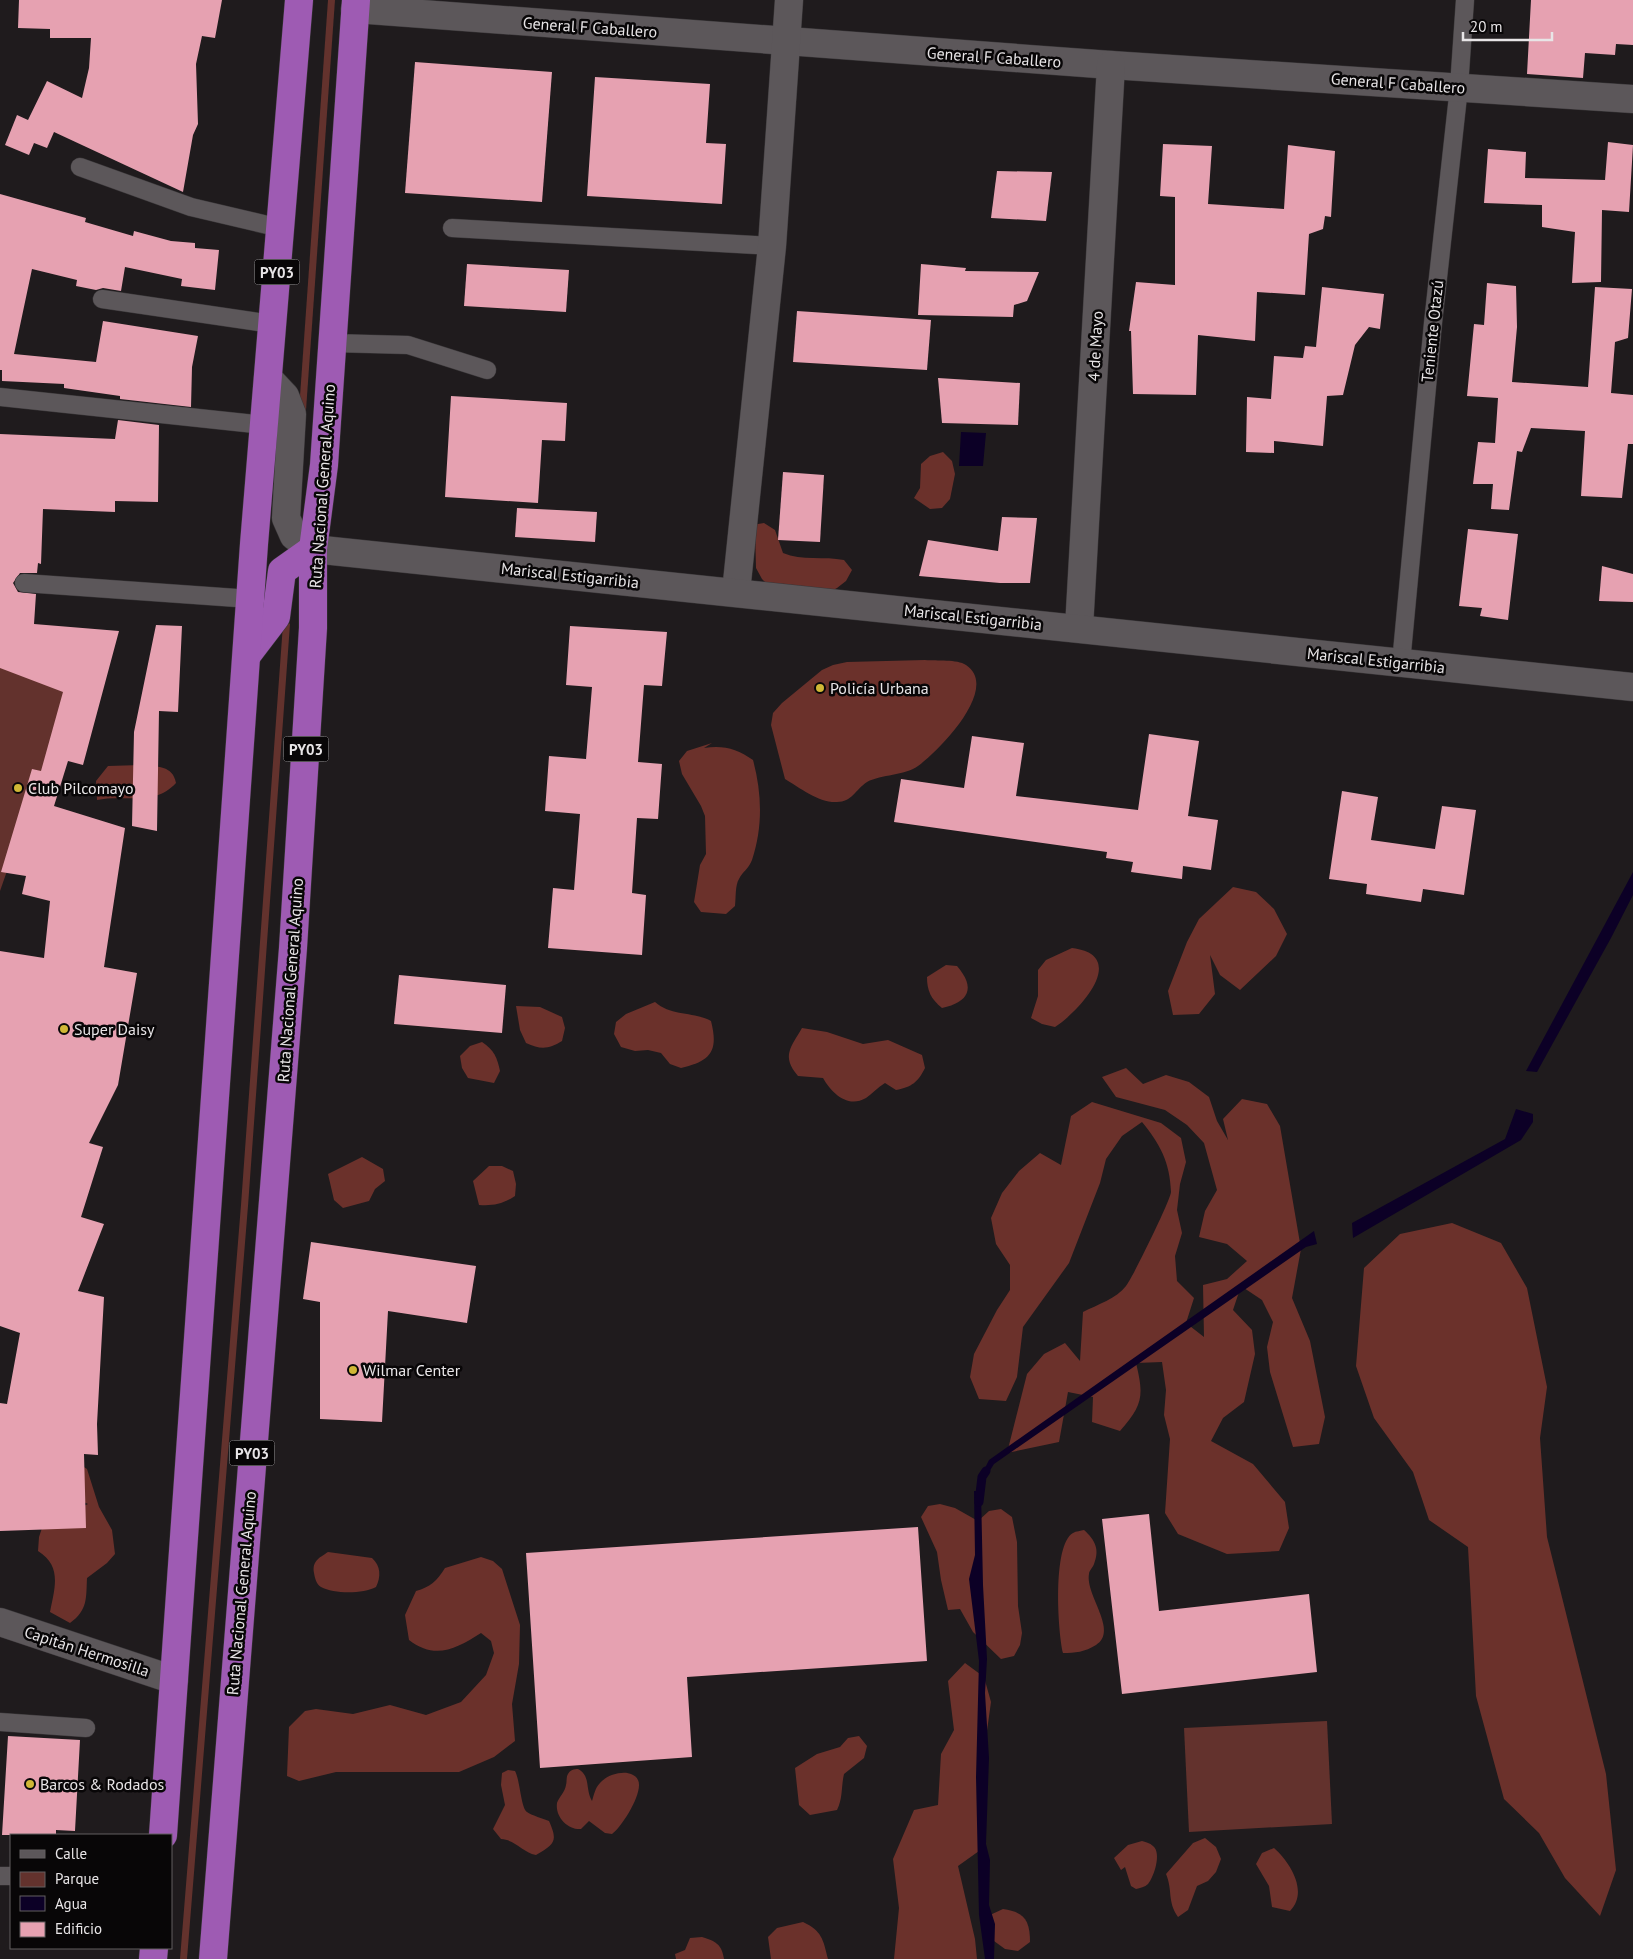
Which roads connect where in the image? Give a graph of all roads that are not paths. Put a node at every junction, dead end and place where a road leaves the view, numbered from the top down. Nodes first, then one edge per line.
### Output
1 (299, 0) edge
2 (789, 0) edge
3 (1466, 0) edge
4 (355, 4) edge
5 (786, 42) junction
6 (1111, 65) junction
7 (1459, 87) junction
8 (1633, 99) edge
9 (80, 167) dead end
10 (280, 228) junction
11 (452, 228) dead end
12 (772, 246) junction
13 (102, 299) dead end
14 (272, 324) junction
15 (332, 343) junction
16 (487, 370) dead end
17 (268, 378) junction
18 (0, 397) edge
19 (264, 425) junction
20 (313, 549) junction
21 (24, 583) dead end
22 (736, 592) junction
23 (251, 599) junction
24 (1079, 628) junction
25 (246, 655) junction
26 (1401, 663) junction
27 (1633, 687) edge
28 (0, 1622) edge
29 (174, 1680) junction
30 (0, 1722) edge
31 (86, 1728) dead end
32 (162, 1834) edge
33 (213, 1959) edge

1 - 10 highway, PY03
2 - 5 street
3 - 7 lane, Teniente Otazú
4 - 5 street, General F Caballero
4 - 15 highway, Ruta Nacional General Aquino / PY03
5 - 6 street, General F Caballero
5 - 12 street
6 - 7 street, General F Caballero
6 - 24 street, 4 de Mayo
7 - 8 street, General F Caballero
7 - 26 lane, Teniente Otazú
9 - 10 lane
10 - 14 highway, PY03
11 - 12 lane
12 - 22 street
13 - 14 lane
14 - 17 highway, PY03
15 - 16 lane
15 - 20 highway, Ruta Nacional General Aquino / PY03
17 - 19 highway, PY03
17 - 20 street
18 - 19 lane
19 - 23 highway, PY03
20 - 22 street, Mariscal Estigarribia
20 - 25 highway
20 - 33 highway, Ruta Nacional General Aquino / PY03
21 - 23 lane
22 - 24 street, Mariscal Estigarribia
23 - 25 highway, PY03
24 - 26 street, Mariscal Estigarribia
25 - 29 highway, PY03
26 - 27 street, Mariscal Estigarribia
28 - 29 street, Capitán Hermosilla
29 - 32 highway, PY03
30 - 31 lane

